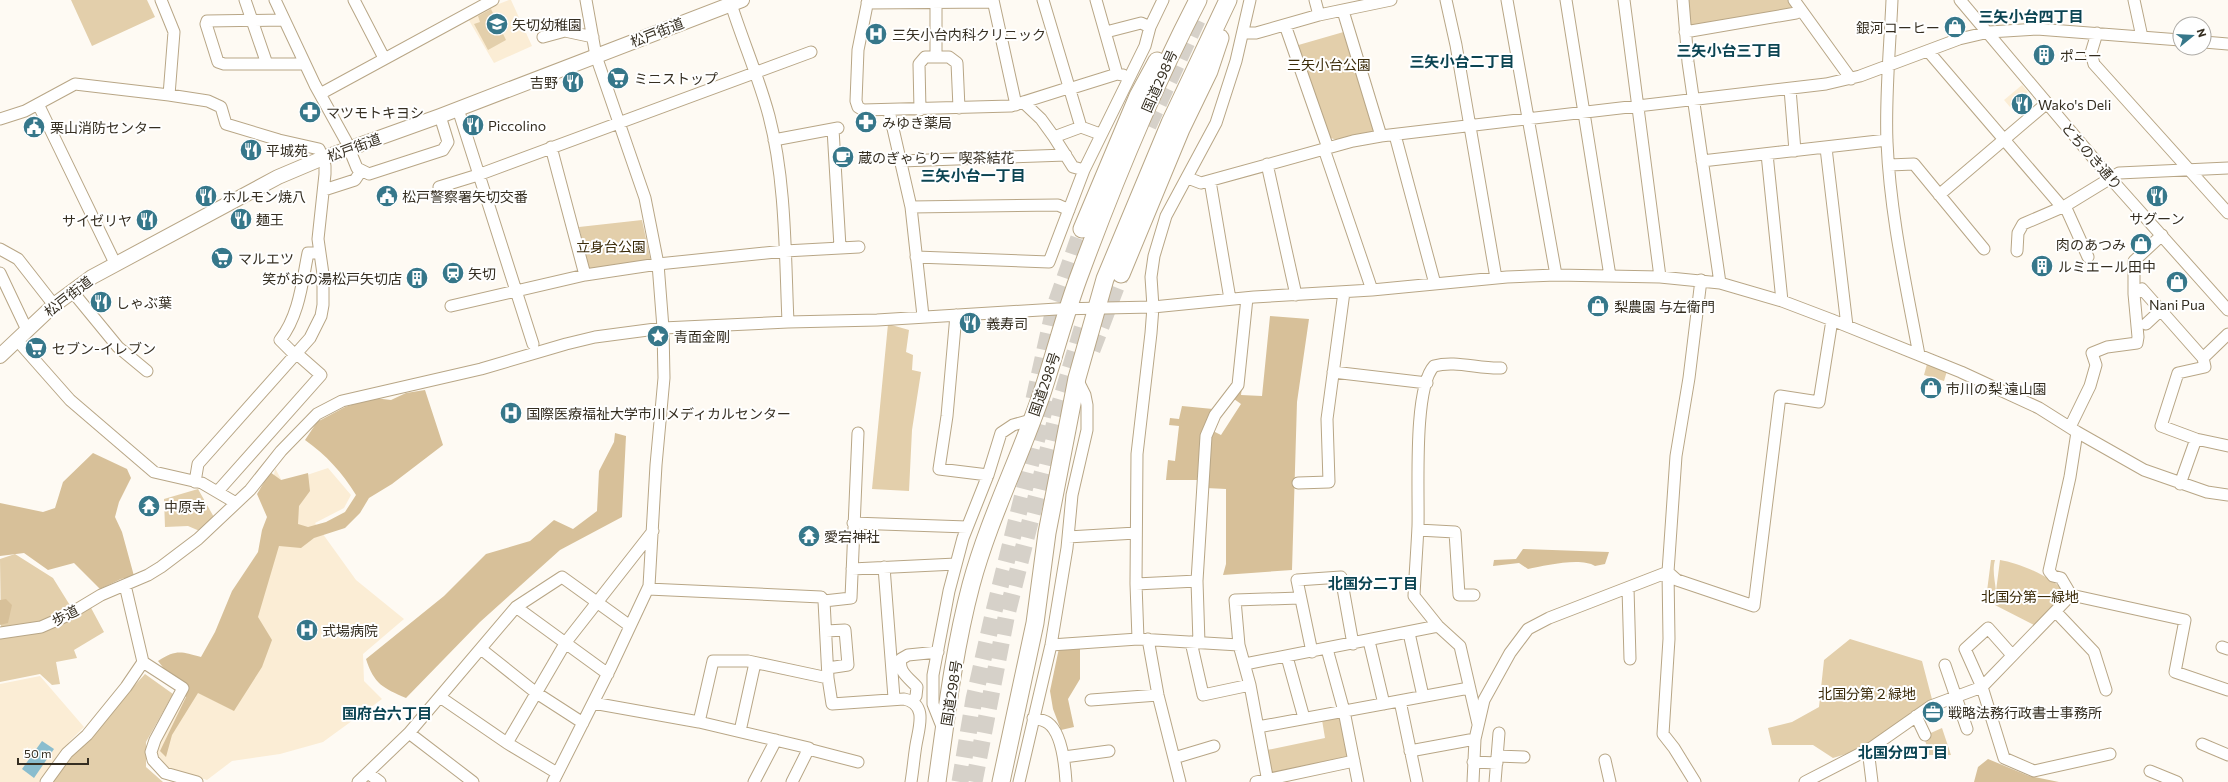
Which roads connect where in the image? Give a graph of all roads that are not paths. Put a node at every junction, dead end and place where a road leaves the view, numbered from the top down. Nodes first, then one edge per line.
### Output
1 (161, 0) edge
2 (245, 0) edge
3 (274, 0) edge
4 (354, 0) edge
5 (493, 0) edge
6 (586, 0) edge
7 (1043, 0) edge
8 (1096, 0) edge
9 (1163, 0) edge
10 (1195, 0) edge
11 (1198, 0) edge
12 (1228, 0) edge
13 (1233, 0) edge
14 (1250, 0) edge
15 (1315, 0) edge
16 (1391, 0) edge
17 (1446, 0) edge
18 (1507, 0) edge
19 (1566, 0) edge
20 (1624, 0) edge
21 (1683, 0) edge
22 (1794, 0) edge
23 (1892, 0) edge
24 (1960, 0) edge
25 (2134, 0) edge
26 (993, 1) edge
27 (1379, 1) edge
28 (736, 2) edge
29 (867, 2) edge
30 (936, 3) junction
31 (1801, 10) junction
32 (1343, 11) junction
33 (1319, 15) junction
34 (284, 20) junction
35 (252, 21) junction
36 (1285, 25) junction
37 (1150, 27) junction
38 (1106, 32) junction
39 (1685, 32) junction
40 (1989, 32) junction
41 (1243, 33) junction
42 (2097, 33) junction
43 (543, 37) dead end
44 (593, 37) junction
45 (2142, 37) junction
46 (2172, 39) edge
47 (2212, 43) edge
48 (2228, 44) edge
49 (1928, 51) junction
50 (811, 52) dead end
51 (596, 56) junction
52 (936, 57) junction
53 (384, 58) junction
54 (267, 64) junction
55 (305, 64) junction
56 (1890, 66) junction
57 (756, 72) junction
58 (1117, 74) junction
59 (1129, 78) junction
60 (1851, 79) junction
61 (1068, 89) junction
62 (1790, 89) junction
63 (320, 94) junction
64 (169, 95) junction
65 (1694, 100) junction
66 (1020, 103) junction
67 (2047, 103) junction
68 (38, 104) junction
69 (1638, 106) junction
70 (959, 108) junction
71 (458, 109) junction
72 (920, 110) junction
73 (889, 111) junction
74 (1584, 112) junction
75 (440, 116) junction
76 (0, 119) edge
77 (1528, 120) junction
78 (619, 122) junction
79 (1081, 127) junction
80 (1470, 127) junction
81 (1100, 134) junction
82 (1394, 135) junction
83 (1381, 136) junction
84 (1054, 137) junction
85 (2004, 139) junction
86 (774, 140) junction
87 (1887, 140) junction
88 (551, 147) junction
89 (349, 148) junction
90 (1826, 148) junction
91 (1326, 149) junction
92 (1795, 151) junction
93 (1766, 154) junction
94 (1066, 155) junction
95 (323, 158) junction
96 (900, 161) junction
97 (1702, 161) junction
98 (1267, 164) junction
99 (1889, 165) junction
100 (2228, 168) edge
101 (1084, 170) junction
102 (2188, 170) junction
103 (361, 171) junction
104 (478, 175) junction
105 (1188, 178) junction
106 (2111, 179) junction
107 (1210, 181) junction
108 (439, 187) dead end
109 (324, 190) junction
110 (1939, 195) junction
111 (2063, 206) junction
112 (911, 207) junction
113 (1069, 210) junction
114 (2228, 213) edge
115 (1082, 229) tunnel mouth
116 (2162, 235) junction
117 (859, 246) dead end
118 (840, 247) junction
119 (0, 249) edge
120 (1984, 249) dead end
121 (785, 251) junction
122 (2017, 251) dead end
123 (320, 253) junction
124 (916, 257) junction
125 (2088, 257) dead end
126 (116, 263) junction
127 (658, 264) junction
128 (0, 274) edge
129 (1120, 274) tunnel mouth
130 (585, 275) junction
131 (1556, 275) junction
132 (1610, 276) junction
133 (1660, 277) junction
134 (1496, 278) junction
135 (1701, 280) junction
136 (1720, 283) junction
137 (1434, 284) junction
138 (72, 290) junction
139 (515, 290) junction
140 (1372, 290) junction
141 (1344, 292) junction
142 (2134, 294) junction
143 (1296, 295) junction
144 (1247, 298) junction
145 (1230, 299) junction
146 (1782, 301) junction
147 (54, 305) junction
148 (451, 306) dead end
149 (1153, 307) junction
150 (1068, 309) junction
151 (1096, 309) junction
152 (2161, 310) junction
153 (2228, 310) edge
154 (956, 315) junction
155 (923, 316) junction
156 (1832, 320) junction
157 (788, 322) junction
158 (2146, 324) dead end
159 (1847, 326) junction
160 (663, 328) junction
161 (2228, 334) edge
162 (22, 335) junction
163 (533, 344) dead end
164 (296, 354) junction
165 (1918, 355) junction
166 (0, 356) edge
167 (2203, 358) junction
168 (1501, 368) dead end
169 (147, 371) dead end
170 (1333, 372) junction
171 (1077, 378) junction
172 (1427, 383) junction
173 (1031, 420) junction
174 (2073, 429) junction
175 (858, 434) dead end
176 (2196, 439) junction
177 (2228, 446) edge
178 (988, 475) junction
179 (196, 482) junction
180 (1298, 483) dead end
181 (2180, 484) junction
182 (218, 492) junction
183 (2228, 495) edge
184 (236, 503) junction
185 (853, 523) junction
186 (967, 527) junction
187 (1418, 530) junction
188 (653, 531) junction
189 (1136, 533) junction
190 (1068, 537) junction
191 (956, 564) junction
192 (884, 567) junction
193 (852, 569) junction
194 (1668, 572) junction
195 (1197, 581) junction
196 (1136, 584) junction
197 (125, 585) junction
198 (1628, 588) junction
199 (648, 589) junction
200 (2072, 594) junction
201 (1474, 595) dead end
202 (1300, 598) junction
203 (824, 601) junction
204 (596, 603) junction
205 (516, 607) junction
206 (2056, 612) junction
207 (630, 626) junction
208 (1438, 626) junction
209 (826, 631) junction
210 (1409, 632) junction
211 (0, 633) edge
212 (1143, 639) junction
213 (1369, 641) junction
214 (566, 642) junction
215 (1195, 643) junction
216 (1353, 644) junction
217 (1051, 645) junction
218 (1239, 645) junction
219 (481, 649) junction
220 (1328, 649) junction
221 (938, 652) junction
222 (1312, 652) junction
223 (2012, 655) junction
224 (1287, 657) junction
225 (1630, 659) dead end
226 (143, 662) junction
227 (755, 663) junction
228 (1245, 664) junction
229 (1945, 666) dead end
230 (828, 673) junction
231 (608, 674) junction
232 (1250, 685) junction
233 (1982, 687) junction
234 (1469, 688) junction
235 (2106, 690) dead end
236 (2228, 690) edge
237 (535, 692) junction
238 (1158, 695) junction
239 (1423, 696) junction
240 (440, 697) junction
241 (1955, 697) junction
242 (894, 698) junction
243 (1091, 700) dead end
244 (1400, 701) junction
245 (912, 702) junction
246 (593, 703) junction
247 (1384, 704) junction
248 (1344, 711) junction
249 (1916, 716) junction
250 (1033, 718) junction
251 (1304, 718) junction
252 (699, 722) junction
253 (583, 723) junction
254 (1478, 724) junction
255 (1258, 726) junction
256 (1967, 729) dead end
257 (740, 731) junction
258 (409, 732) junction
259 (945, 733) junction
260 (1499, 733) dead end
261 (1925, 735) dead end
262 (1475, 739) junction
263 (776, 740) junction
264 (507, 743) junction
265 (2202, 744) dead end
266 (1214, 746) dead end
267 (808, 749) junction
268 (1868, 750) junction
269 (1109, 751) dead end
270 (1410, 751) junction
271 (2110, 754) dead end
272 (2228, 755) edge
273 (1064, 757) junction
274 (1524, 757) dead end
275 (1174, 758) junction
276 (1497, 760) junction
277 (1605, 760) dead end
278 (858, 762) dead end
279 (1354, 762) junction
280 (1473, 762) junction
281 (2150, 771) dead end
282 (368, 772) junction
283 (555, 778) edge
284 (1177, 781) edge
285 (1268, 781) edge
286 (46, 782) edge
287 (196, 782) edge
288 (358, 782) edge
289 (380, 782) edge
290 (473, 782) edge
291 (754, 782) edge
292 (792, 782) edge
293 (911, 782) edge
294 (937, 782) edge
295 (1001, 782) edge
296 (1019, 782) edge
297 (1066, 782) edge
298 (1256, 782) edge
299 (1358, 782) edge
300 (1417, 782) edge
301 (1473, 782) edge
302 (1495, 782) edge
303 (1610, 782) edge
304 (1694, 782) edge
305 (1805, 782) edge
306 (1872, 782) edge
307 (2177, 782) edge

1 - 64 street
2 - 35 street
3 - 34 street
4 - 53 street
5 - 53 street
6 - 44 street
7 - 61 street
8 - 38 street
9 - 37 street
10 - 115 highway
11 - 150 highway, 国道298号
12 - 151 highway, 国道298号
13 - 129 highway
14 - 41 street
15 - 33 street
16 - 27 street
17 - 80 street
18 - 77 street
19 - 74 street
20 - 69 street
21 - 39 street
22 - 31 street
23 - 56 street
24 - 40 street, とちのき通り
25 - 45 street
26 - 30 street
26 - 66 street
27 - 32 street
28 - 51 main road, 松戸街道
28 - 57 street
29 - 30 street
29 - 73 street
30 - 52 street
31 - 39 street
31 - 60 street
32 - 33 street
32 - 83 street
33 - 36 street
34 - 35 street
34 - 55 street
35 - 54 street
35 - 54 street
36 - 41 street
36 - 91 street
37 - 38 street
37 - 59 street
38 - 58 street
39 - 65 street
40 - 42 street
40 - 49 street
40 - 67 street, とちのき通り
41 - 105 street
42 - 45 street
42 - 102 street
43 - 44 street
44 - 51 street
45 - 46 street
47 - 48 street
49 - 56 street
49 - 85 street
50 - 57 street
51 - 71 main road, 松戸街道
51 - 78 street
52 - 70 street
52 - 72 street
53 - 63 street
54 - 55 street
55 - 63 street
56 - 60 street
56 - 87 street
57 - 78 street
57 - 86 street
58 - 59 street
58 - 61 street
59 - 81 street
60 - 62 street
61 - 66 street
61 - 79 street
62 - 65 street
62 - 92 street
63 - 89 street
64 - 68 street
64 - 95 street
65 - 69 street
65 - 97 street
66 - 70 street
66 - 84 street
67 - 85 street
67 - 106 street, とちのき通り
68 - 76 street
68 - 126 street
69 - 74 street
69 - 133 street
70 - 72 street
71 - 75 main road, 松戸街道
71 - 104 street
72 - 73 street
73 - 96 street
74 - 77 street
74 - 132 street
75 - 89 main road, 松戸街道
75 - 103 street
77 - 80 street
77 - 131 street
78 - 88 street
78 - 127 street
79 - 81 street
79 - 84 street
80 - 82 street
80 - 134 street
81 - 101 street
82 - 83 street
82 - 137 street
83 - 91 street
84 - 94 street
85 - 110 street
85 - 111 street
86 - 118 street
86 - 121 street
87 - 90 street
87 - 99 street
88 - 104 street
88 - 130 street
89 - 95 main road, 松戸街道
89 - 103 street
90 - 92 street
90 - 159 street
91 - 98 street
91 - 140 street
92 - 93 street
93 - 97 street
93 - 146 street
94 - 96 street
94 - 101 street
95 - 109 street
95 - 126 main road, 松戸街道
96 - 112 street
97 - 136 street
98 - 107 street
98 - 143 street
99 - 110 street
99 - 165 street
100 - 102 street
101 - 113 street
102 - 106 street
102 - 114 street
103 - 109 street
104 - 108 street
104 - 139 street
105 - 107 street
105 - 149 street
106 - 111 street
106 - 116 street, とちのき通り
107 - 145 street
109 - 123 street
110 - 120 street
111 - 122 street
111 - 125 street
112 - 113 street
112 - 124 street
113 - 124 street
116 - 142 street
116 - 153 street, とちのき通り
117 - 118 street
118 - 121 street
119 - 147 street
121 - 127 street
121 - 157 street
123 - 164 street
123 - 164 street
124 - 155 street
126 - 138 main road, 松戸街道
127 - 130 street
127 - 160 street
128 - 162 street
130 - 139 street
131 - 132 street, 歩道
131 - 134 street, 歩道
132 - 133 street, 歩道
133 - 135 street, 歩道
134 - 137 street, 歩道
135 - 136 street, 歩道
135 - 194 street
136 - 146 street, 歩道
137 - 140 street, 歩道
138 - 147 main road, 松戸街道
138 - 169 street
139 - 148 street
139 - 163 street
140 - 141 street, 歩道
141 - 143 street, 歩道
141 - 170 street
142 - 152 street
142 - 174 street
143 - 144 street, 歩道
144 - 145 street, 歩道
144 - 195 street
145 - 149 street, 歩道
146 - 156 street, 歩道
147 - 162 main road, 松戸街道
149 - 151 street, 歩道
149 - 189 street
150 - 151 street, 歩道
150 - 154 street, 歩道
150 - 173 highway, 国道298号
151 - 171 highway, 国道298号
152 - 158 street
152 - 167 street
154 - 155 street, 歩道
154 - 178 street
155 - 157 street, 歩道
156 - 159 street, 歩道
156 - 194 street
157 - 160 street, 歩道
159 - 165 street, 歩道
160 - 184 street, 歩道
160 - 188 street
161 - 167 street
162 - 166 main road, 松戸街道
162 - 179 street
164 - 179 street
164 - 182 street
165 - 174 street, 歩道
167 - 176 street
168 - 172 street
170 - 172 street
170 - 180 street
171 - 190 street
171 - 295 highway, 国道298号
172 - 187 street
173 - 178 street
173 - 259 highway, 国道298号
174 - 181 street, 歩道
174 - 200 street
175 - 185 street
176 - 177 street
176 - 181 street
178 - 186 street
179 - 182 street
181 - 183 street, 歩道
182 - 184 street
184 - 197 street, 歩道
185 - 186 street
185 - 193 street
186 - 191 street
187 - 201 street
187 - 208 street
188 - 199 street
188 - 204 street
189 - 190 street
189 - 196 street
190 - 217 street
191 - 192 street
191 - 221 street
192 - 193 street
192 - 242 street
193 - 203 street
194 - 198 street
194 - 304 street
195 - 196 street
195 - 215 street
196 - 212 street
197 - 211 street, 歩道
197 - 226 street
198 - 225 street
198 - 254 street
199 - 203 street
199 - 207 street
200 - 206 street
200 - 236 street
202 - 216 street
202 - 218 street
202 - 222 street
203 - 209 street
204 - 205 street
204 - 207 street
204 - 214 street
205 - 214 street
205 - 219 street
206 - 223 street
206 - 235 street
207 - 231 street
208 - 210 street
208 - 234 street
209 - 230 street
209 - 230 street
210 - 213 street
210 - 239 street
212 - 215 street
212 - 217 street
212 - 238 street
213 - 216 street
213 - 247 street
214 - 231 street
214 - 237 street
215 - 218 street
215 - 232 street
216 - 220 street
217 - 250 street
218 - 228 street
219 - 237 street
219 - 240 street
220 - 222 street
220 - 248 street
221 - 245 street
221 - 259 street
222 - 224 street
223 - 233 street
223 - 233 street
224 - 228 street
224 - 251 street
226 - 286 street
226 - 287 street
227 - 230 street
227 - 252 street
227 - 257 street
228 - 232 street
229 - 241 street
230 - 242 street
231 - 246 street
232 - 255 street
233 - 241 street
233 - 271 street
234 - 239 street
234 - 254 street
237 - 253 street
237 - 264 street
238 - 243 street
238 - 275 street
239 - 244 street
240 - 258 street
240 - 264 street
241 - 249 street
241 - 256 street
242 - 245 street
244 - 247 street
244 - 270 street
245 - 293 street
246 - 252 street
246 - 253 street
247 - 248 street
248 - 251 street
248 - 279 street
249 - 261 street
249 - 268 street
250 - 273 street
250 - 296 street
251 - 255 street
252 - 257 street
253 - 283 street
254 - 262 street
255 - 285 street
257 - 263 street
258 - 282 street
258 - 290 street
259 - 294 highway, 国道298号
260 - 276 street
262 - 270 street
262 - 280 street
263 - 267 street
263 - 291 street
264 - 283 street
265 - 272 street
266 - 275 street
267 - 278 street
267 - 292 street
268 - 305 street
268 - 306 street
269 - 273 street
270 - 300 street
273 - 297 street
274 - 276 street
275 - 284 street
276 - 280 street
276 - 302 street
277 - 303 street
279 - 285 street
279 - 299 street
280 - 301 street
281 - 307 street
282 - 288 street
282 - 289 street
285 - 298 street

